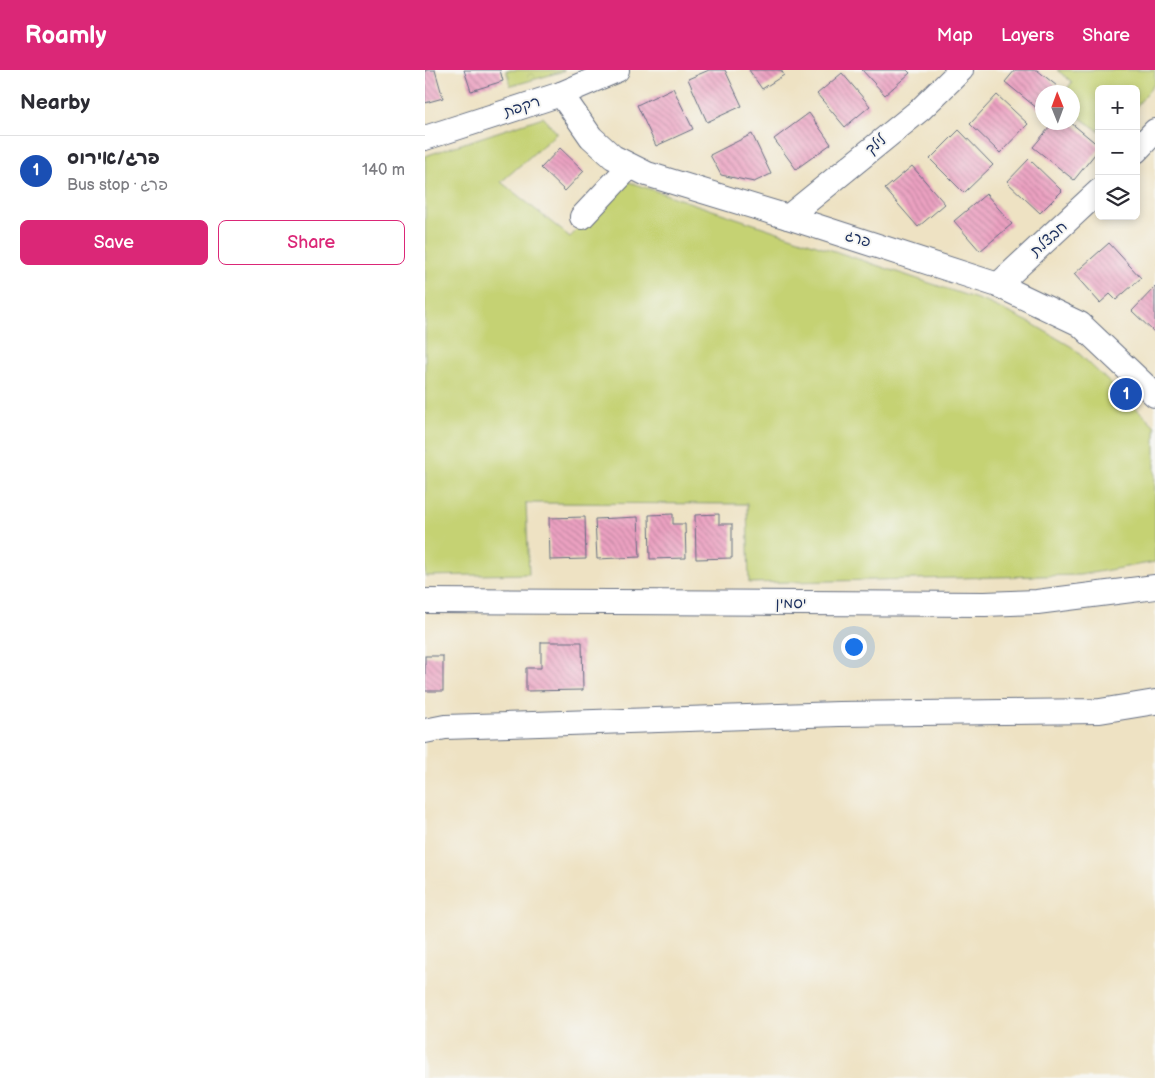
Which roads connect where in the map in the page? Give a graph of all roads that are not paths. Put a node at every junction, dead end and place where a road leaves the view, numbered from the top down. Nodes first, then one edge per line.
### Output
1 (617, 70) edge
2 (961, 70) edge
3 (561, 94) junction
4 (1155, 130) edge
5 (425, 138) edge
6 (1140, 147) edge
7 (630, 166) junction
8 (1095, 195) edge
9 (788, 217) junction
10 (582, 218) dead end
11 (997, 284) junction
12 (1154, 391) edge
13 (1155, 587) edge
14 (425, 601) edge
15 (1155, 702) edge
16 (425, 731) edge

1 - 3 street, רקפת
2 - 9 street, לילך
3 - 5 street, רקפת
3 - 7 street, פרג
4 - 6 street
7 - 9 street, פרג
7 - 10 street
8 - 11 street, חבצלת
9 - 11 street, פרג
11 - 12 street, פרג
13 - 14 street, יסמין
15 - 16 street

